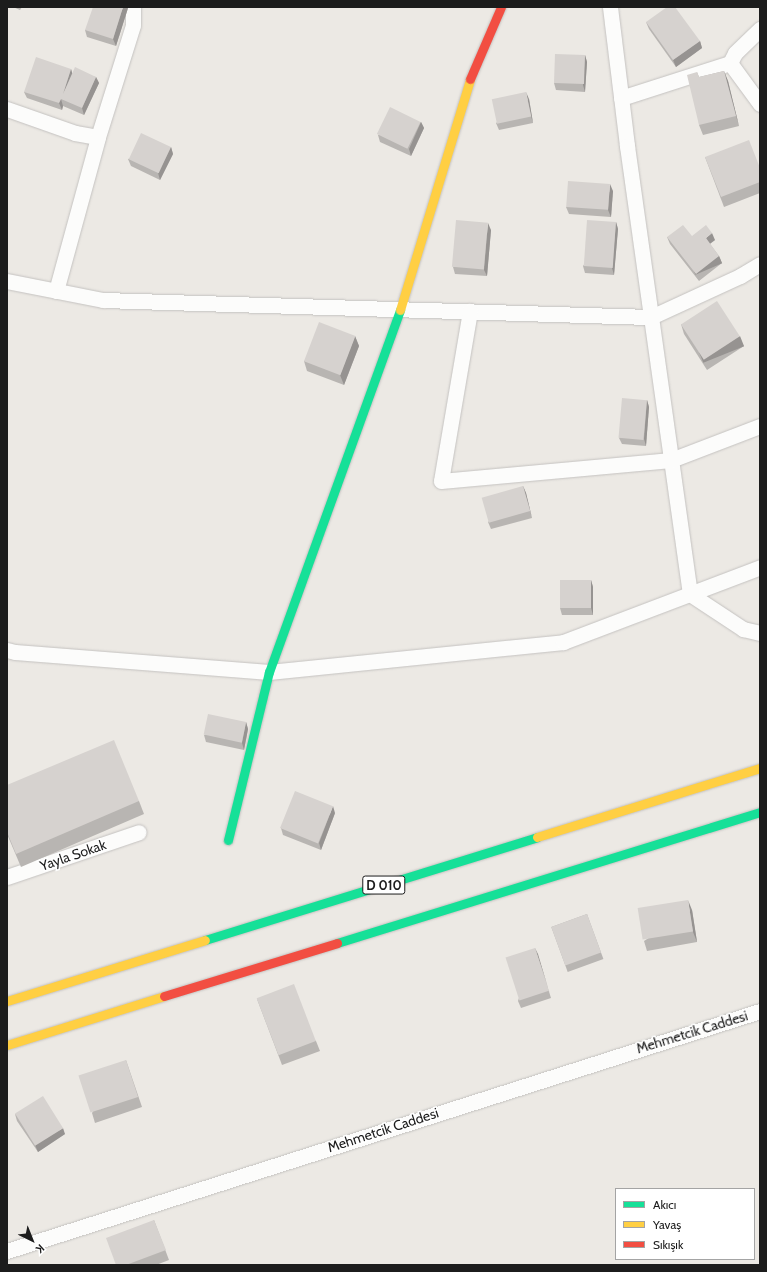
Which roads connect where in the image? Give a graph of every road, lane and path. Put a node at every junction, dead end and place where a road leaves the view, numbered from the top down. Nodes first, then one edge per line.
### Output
1 (133, 7) edge
2 (501, 7) edge
3 (610, 7) edge
4 (760, 28) edge
5 (730, 63) junction
6 (621, 98) junction
7 (760, 104) edge
8 (7, 109) edge
9 (98, 137) junction
10 (760, 264) edge
11 (7, 281) edge
12 (56, 291) junction
13 (400, 309) junction
14 (470, 311) junction
15 (651, 317) junction
16 (760, 426) edge
17 (671, 460) junction
18 (760, 567) edge
19 (690, 594) junction
20 (760, 633) edge
21 (10, 655) edge
22 (269, 672) junction
23 (760, 768) edge
24 (760, 812) edge
25 (139, 832) dead end
26 (228, 840) dead end
27 (7, 877) edge
28 (7, 1001) edge
29 (760, 1011) edge
30 (7, 1045) edge
31 (7, 1251) edge

1 - 9 street
2 - 13 main road
3 - 6 street
4 - 5 street
5 - 6 street
5 - 7 street
6 - 15 street
8 - 9 street
9 - 12 street
10 - 15 street
11 - 12 street
12 - 13 street
13 - 14 street
13 - 22 main road
14 - 15 street
14 - 17 street
15 - 17 street
16 - 17 street
17 - 19 street
18 - 19 street
19 - 20 street
19 - 22 street
21 - 22 street
22 - 26 main road
23 - 28 main road, D 010
24 - 30 main road
25 - 27 street, Yayla Sokak
29 - 31 street, Mehmetcik Caddesi

